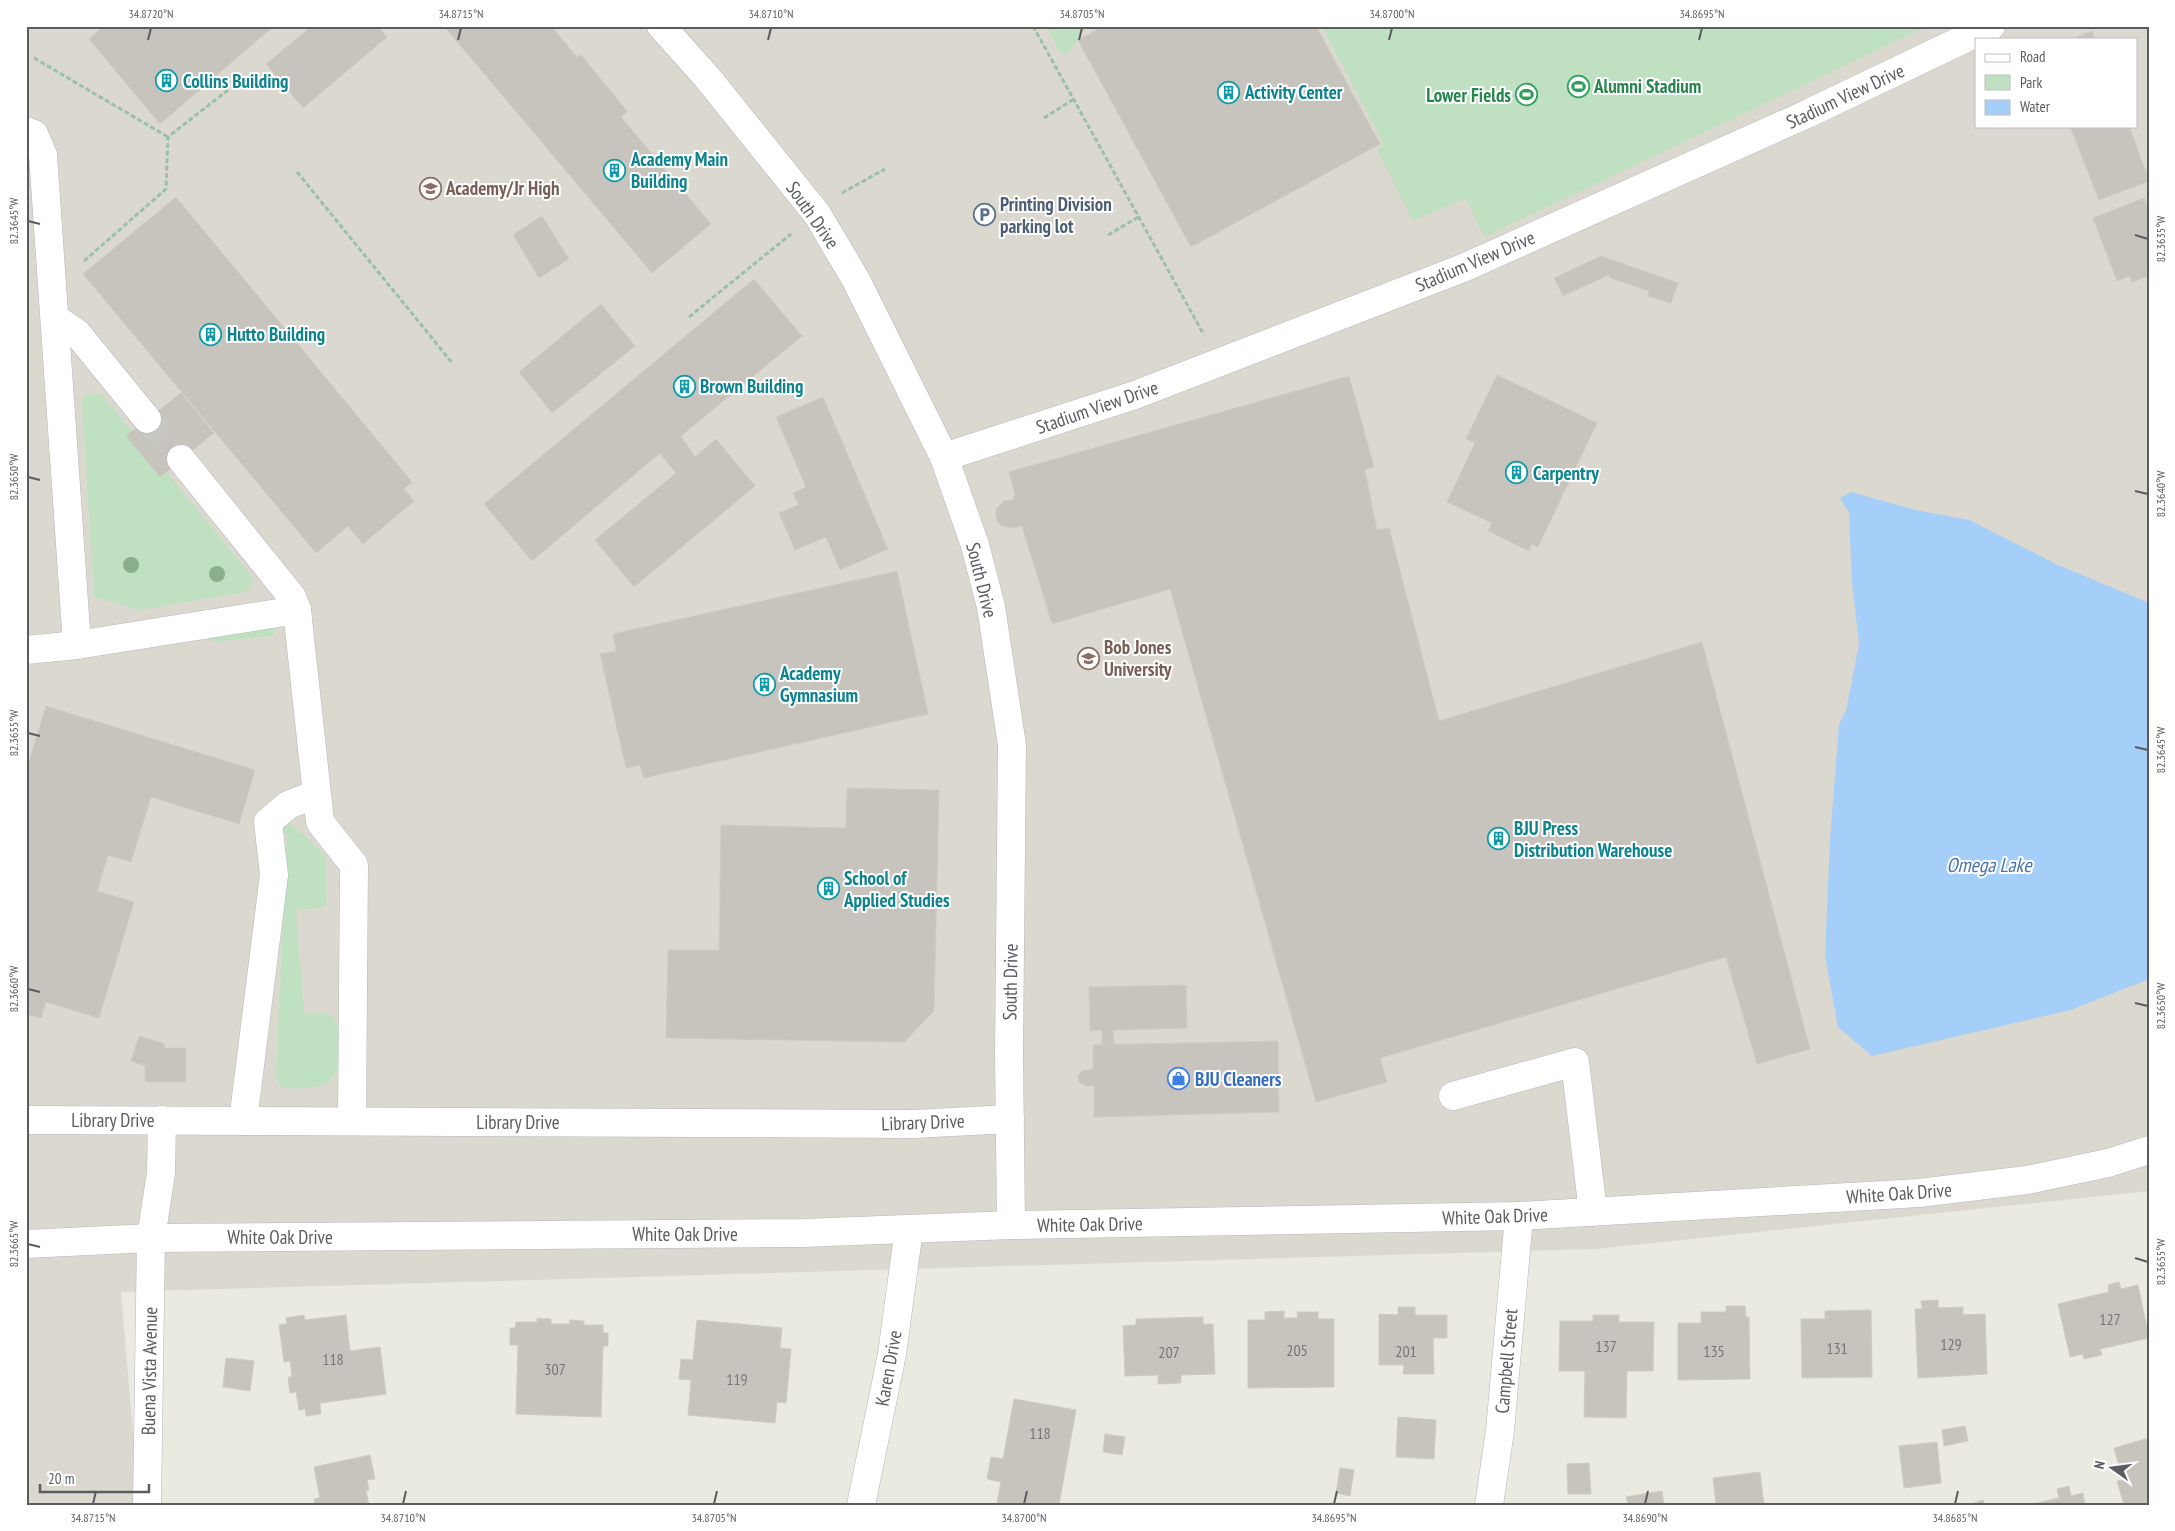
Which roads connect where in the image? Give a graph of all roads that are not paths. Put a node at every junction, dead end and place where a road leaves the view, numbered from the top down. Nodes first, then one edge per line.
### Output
1 (661, 26) edge
2 (1991, 26) edge
3 (26, 131) edge
4 (55, 318) junction
5 (147, 419) tunnel mouth
6 (944, 457) junction
7 (181, 459) tunnel mouth
8 (297, 610) junction
9 (78, 645) junction
10 (26, 650) edge
11 (316, 794) junction
12 (1453, 1096) dead end
13 (1010, 1119) junction
14 (26, 1120) edge
15 (162, 1120) junction
16 (243, 1121) junction
17 (352, 1121) junction
18 (2149, 1150) edge
19 (1593, 1212) junction
20 (1519, 1216) junction
21 (1011, 1225) junction
22 (909, 1230) junction
23 (151, 1238) junction
24 (26, 1244) edge
25 (147, 1505) edge
26 (861, 1505) edge
27 (1489, 1505) edge

1 - 6 street, South Drive
2 - 6 street, Stadium View Drive
3 - 4 street
4 - 5 street
4 - 9 street
6 - 13 street, South Drive
7 - 8 street
8 - 9 street
8 - 11 street
9 - 10 street
11 - 16 street
11 - 17 street
12 - 19 street
13 - 17 street, Library Drive
13 - 21 street, South Drive
14 - 15 street, Library Drive
15 - 16 street, Library Drive
15 - 23 street, Buena Vista Avenue
16 - 17 street, Library Drive
18 - 19 street, White Oak Drive
19 - 20 street, White Oak Drive
20 - 21 street, White Oak Drive
20 - 27 street, Campbell Street
21 - 22 street, White Oak Drive
22 - 23 street, White Oak Drive
22 - 26 street, Karen Drive
23 - 24 street, White Oak Drive
23 - 25 street, Buena Vista Avenue

